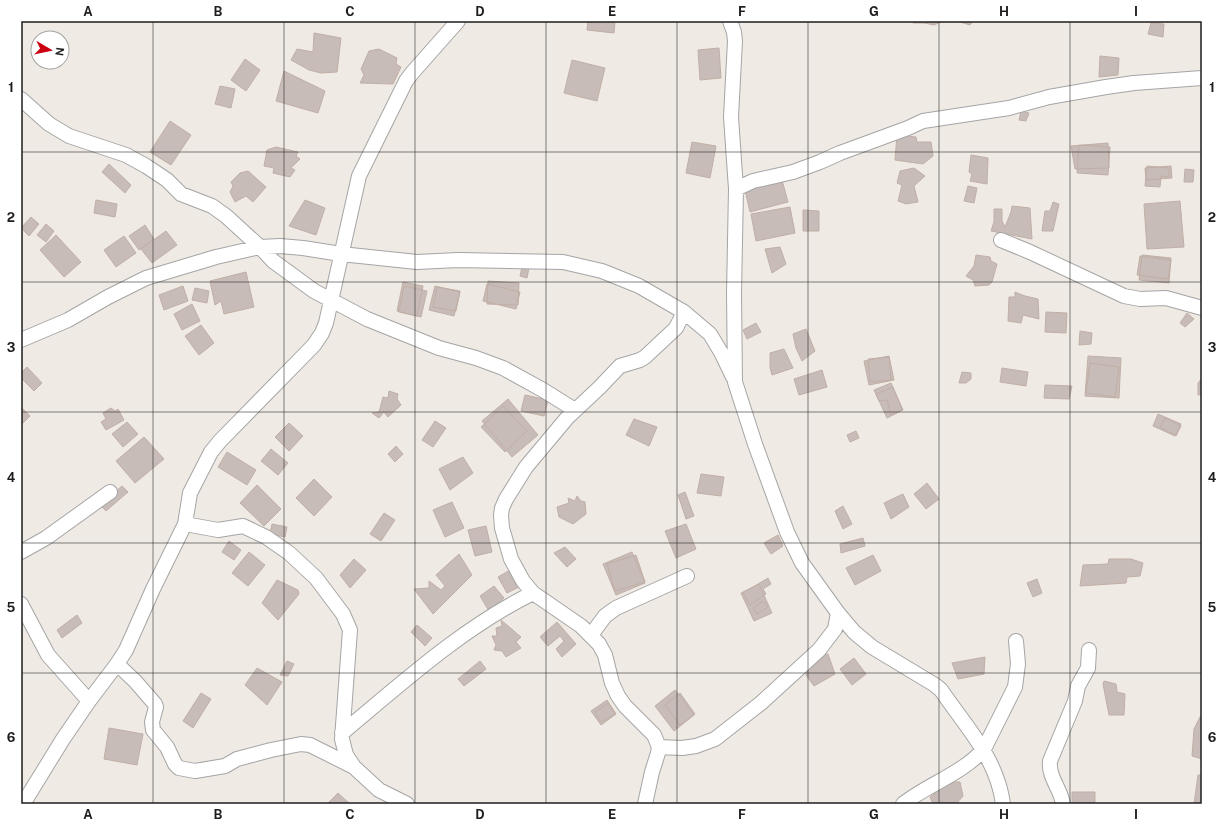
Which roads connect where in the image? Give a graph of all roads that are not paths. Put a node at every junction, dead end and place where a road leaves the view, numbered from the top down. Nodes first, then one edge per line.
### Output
1 (458, 21) edge
2 (730, 21) edge
3 (1202, 78) edge
4 (21, 99) edge
5 (736, 189) junction
6 (1001, 240) dead end
7 (260, 247) junction
8 (341, 254) junction
9 (330, 300) junction
10 (1202, 308) edge
11 (684, 312) junction
12 (21, 340) edge
13 (735, 382) junction
14 (575, 410) junction
15 (110, 492) dead end
16 (185, 524) junction
17 (21, 552) edge
18 (687, 576) dead end
19 (534, 593) junction
20 (21, 604) edge
21 (838, 613) junction
22 (591, 635) junction
23 (1016, 641) dead end
24 (1089, 650) dead end
25 (117, 664) junction
26 (89, 702) junction
27 (342, 733) junction
28 (659, 747) junction
29 (984, 749) junction
30 (354, 767) junction
31 (23, 804) edge
32 (407, 804) edge
33 (645, 804) edge
34 (903, 804) edge
35 (1003, 804) edge
36 (1063, 804) edge

1 - 8 street
2 - 5 street
3 - 5 street
4 - 7 street
5 - 13 street
6 - 10 street
7 - 8 street
7 - 9 street
7 - 12 street
8 - 9 street
8 - 11 street
9 - 14 street
9 - 16 street
11 - 13 street
11 - 14 street
13 - 21 street
14 - 19 street
15 - 17 street
16 - 25 street
16 - 27 street
18 - 22 street
19 - 22 street
19 - 27 street
20 - 26 street
21 - 28 street
21 - 29 street
22 - 28 street
23 - 29 street
24 - 36 street
25 - 26 street
25 - 30 street
26 - 31 street
27 - 30 street
28 - 33 street
29 - 34 street
29 - 35 street
30 - 32 street

